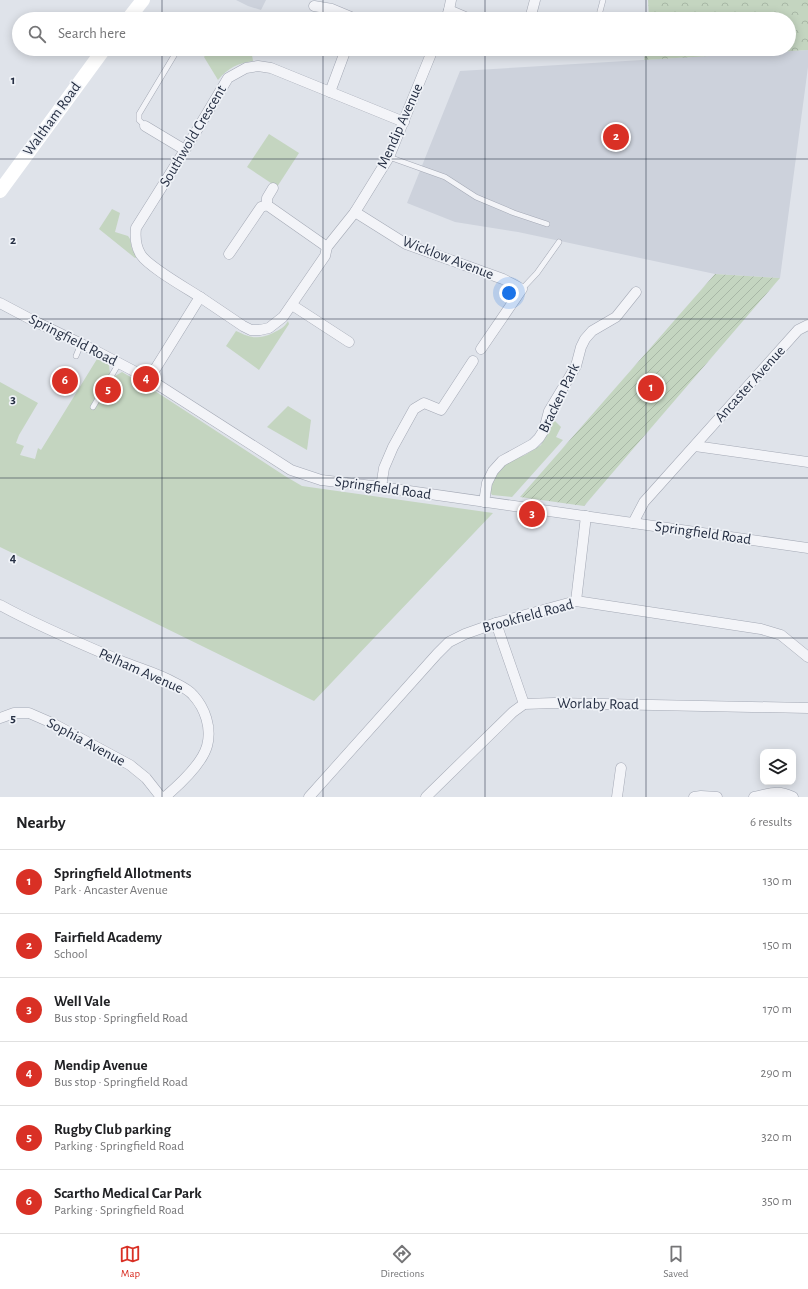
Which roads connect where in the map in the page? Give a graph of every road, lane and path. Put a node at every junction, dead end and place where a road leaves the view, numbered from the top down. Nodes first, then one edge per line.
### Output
1 (143, 0) edge
2 (535, 0) edge
3 (603, 0) edge
4 (314, 6) dead end
5 (134, 12) edge
6 (339, 12) edge
7 (532, 12) edge
8 (600, 12) edge
9 (99, 56) edge
10 (174, 56) edge
11 (343, 56) edge
12 (430, 56) edge
13 (330, 92) junction
14 (404, 122) junction
15 (144, 126) joint
16 (185, 150) junction
17 (389, 157) junction
18 (274, 188) dead end
19 (0, 191) edge
20 (267, 205) junction
21 (355, 212) junction
22 (547, 224) dead end
23 (559, 242) dead end
24 (327, 247) junction
25 (229, 254) dead end
26 (522, 289) junction
27 (636, 292) dead end
28 (200, 297) junction
29 (0, 303) edge
30 (292, 305) junction
31 (808, 325) edge
32 (349, 342) dead end
33 (81, 344) junction
34 (481, 349) dead end
35 (76, 356) dead end
36 (473, 362) dead end
37 (119, 364) junction
38 (149, 379) junction
39 (93, 407) dead end
40 (695, 446) junction
41 (808, 462) edge
42 (381, 487) junction
43 (484, 502) junction
44 (586, 516) junction
45 (633, 523) junction
46 (808, 548) edge
47 (576, 601) junction
48 (0, 605) edge
49 (496, 623) junction
50 (808, 657) edge
51 (524, 704) junction
52 (808, 708) edge
53 (0, 718) edge
54 (621, 768) dead end
55 (161, 797) edge
56 (165, 797) edge
57 (309, 797) edge
58 (426, 797) edge
59 (617, 797) edge
60 (694, 797) edge
61 (718, 797) edge
62 (754, 797) edge
63 (793, 797) edge

1 - 5 main road
2 - 7 street
3 - 8 lane
4 - 6 street
9 - 19 main road, Waltham Road
10 - 15 lane
11 - 13 street
12 - 14 street, Mendip Avenue
13 - 14 street, Southwold Crescent
13 - 16 street, Southwold Crescent
14 - 17 street, Mendip Avenue
15 - 16 street
16 - 28 street, Southwold Crescent
17 - 21 street, Mendip Avenue
17 - 22 lane
18 - 20 street
20 - 24 street
20 - 25 street
21 - 24 street, Mendip Avenue
21 - 26 street, Wicklow Avenue
23 - 26 lane
24 - 30 street, Mendip Avenue
26 - 34 street
27 - 43 street, Bracken Park
28 - 30 street, Mendip Avenue
28 - 38 street
29 - 33 street, Springfield Road
30 - 32 street
31 - 40 street, Ancaster Avenue
33 - 35 lane
33 - 37 street, Springfield Road
36 - 42 street
37 - 38 street, Springfield Road
37 - 39 lane
38 - 42 street, Springfield Road
40 - 41 street
40 - 45 street, Ancaster Avenue
42 - 43 street, Springfield Road
43 - 44 street, Springfield Road
44 - 45 street, Springfield Road
44 - 47 street
45 - 46 street, Springfield Road
47 - 49 street, Brookfield Road
47 - 50 street, Brookfield Road
48 - 56 street, Pelham Avenue
49 - 51 street
49 - 57 street, Brookfield Road
51 - 52 street, Worlaby Road
51 - 58 street
53 - 55 street, Sophia Avenue
54 - 59 street
60 - 61 street
62 - 63 street

